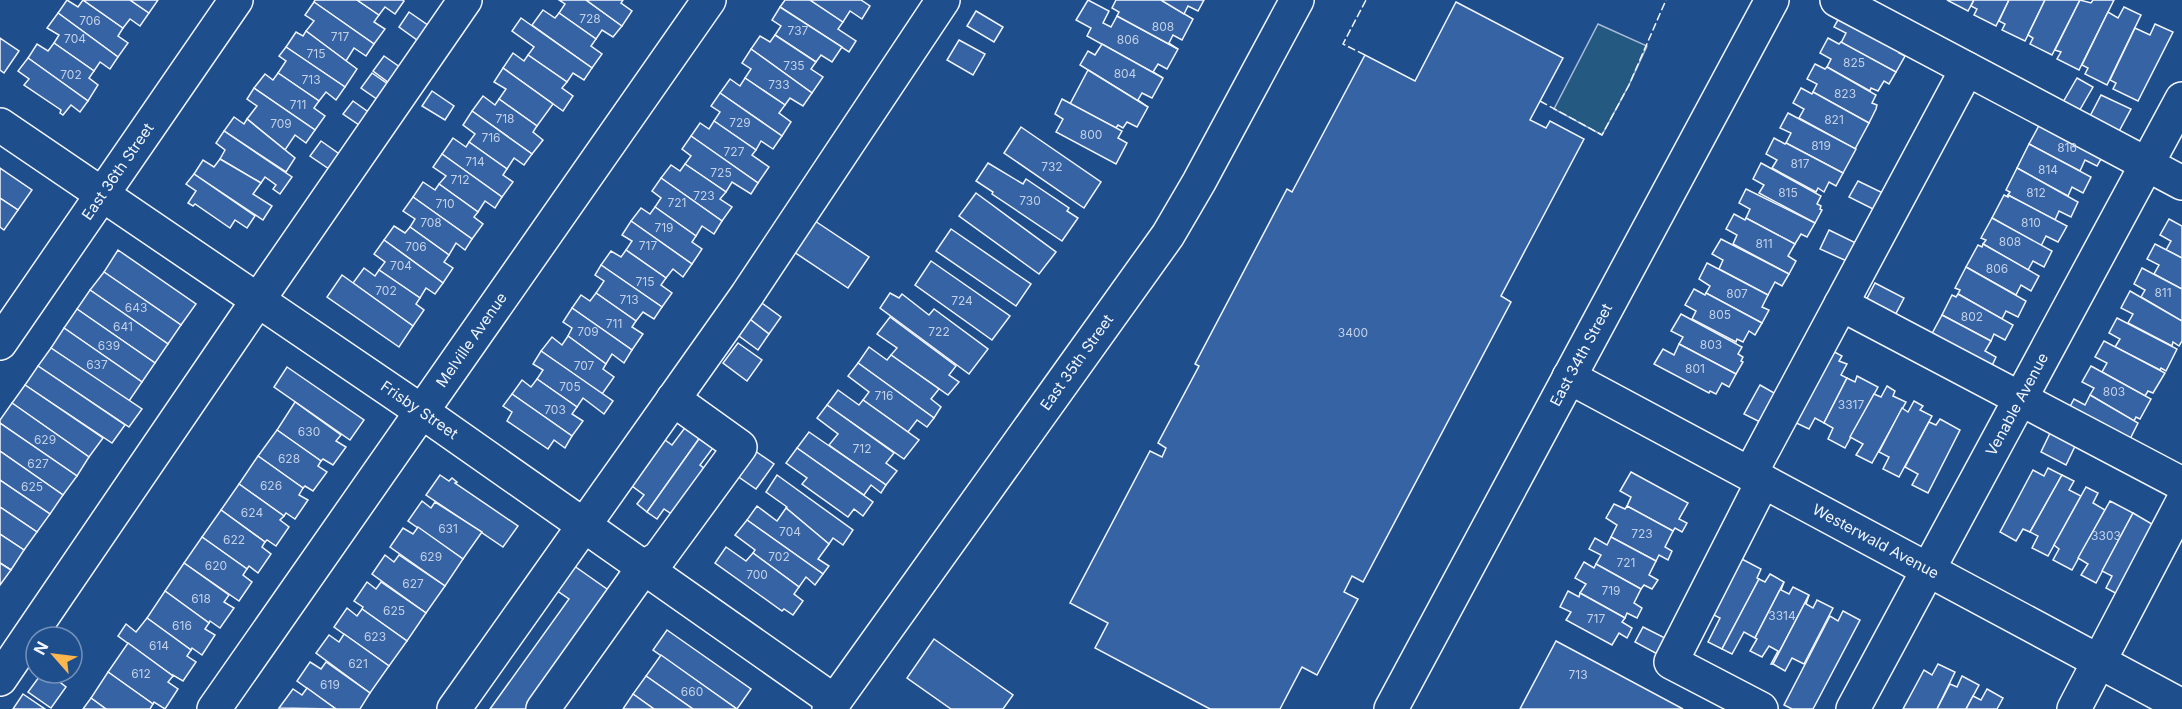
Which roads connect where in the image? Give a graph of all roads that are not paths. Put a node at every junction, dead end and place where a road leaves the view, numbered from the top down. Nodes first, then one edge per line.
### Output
1 (236, 0) edge
2 (465, 0) edge
3 (709, 0) edge
4 (943, 0) edge
5 (1297, 0) edge
6 (1772, 0) edge
7 (1837, 0) edge
8 (1967, 69) junction
9 (2182, 99) edge
10 (0, 125) edge
11 (2147, 164) junction
12 (2182, 183) edge
13 (102, 195) junction
14 (258, 300) junction
15 (1841, 304) junction
16 (0, 343) edge
17 (1569, 377) junction
18 (2020, 398) junction
19 (673, 399) junction
20 (421, 411) junction
21 (1757, 478) junction
22 (2182, 484) edge
23 (2182, 503) edge
24 (584, 525) junction
25 (644, 567) junction
26 (1927, 569) junction
27 (2099, 661) junction
28 (0, 680) edge
29 (831, 705) edge
30 (2182, 706) edge
31 (214, 709) edge
32 (454, 709) edge
33 (543, 709) edge
34 (1391, 709) edge
35 (1761, 709) edge
36 (1853, 709) edge
37 (2074, 709) edge

1 - 13 street, East 36th Street
2 - 14 street
3 - 20 street, Melville Avenue
4 - 19 street
5 - 29 street, East 35th Street
6 - 17 street, East 34th Street
7 - 8 street
8 - 11 street
8 - 15 street
9 - 11 street, Venable Avenue
10 - 13 street, Frisby Street
11 - 12 street
11 - 18 street, Venable Avenue
13 - 14 street, Frisby Street
13 - 16 street, East 36th Street
14 - 20 street, Frisby Street
14 - 28 street
15 - 18 street
15 - 21 street
17 - 21 street, Westerwald Avenue
17 - 34 street, East 34th Street
18 - 22 street
18 - 26 street, Venable Avenue
19 - 24 street
19 - 25 street
20 - 24 street, Frisby Street
20 - 31 street, Melville Avenue
21 - 26 street, Westerwald Avenue
21 - 35 street
23 - 27 street
24 - 25 street, Frisby Street
24 - 32 street
25 - 29 street, Frisby Street
25 - 33 street
26 - 27 street, Westerwald Avenue
26 - 36 street, Venable Avenue
27 - 30 street, Westerwald Avenue
27 - 37 street

